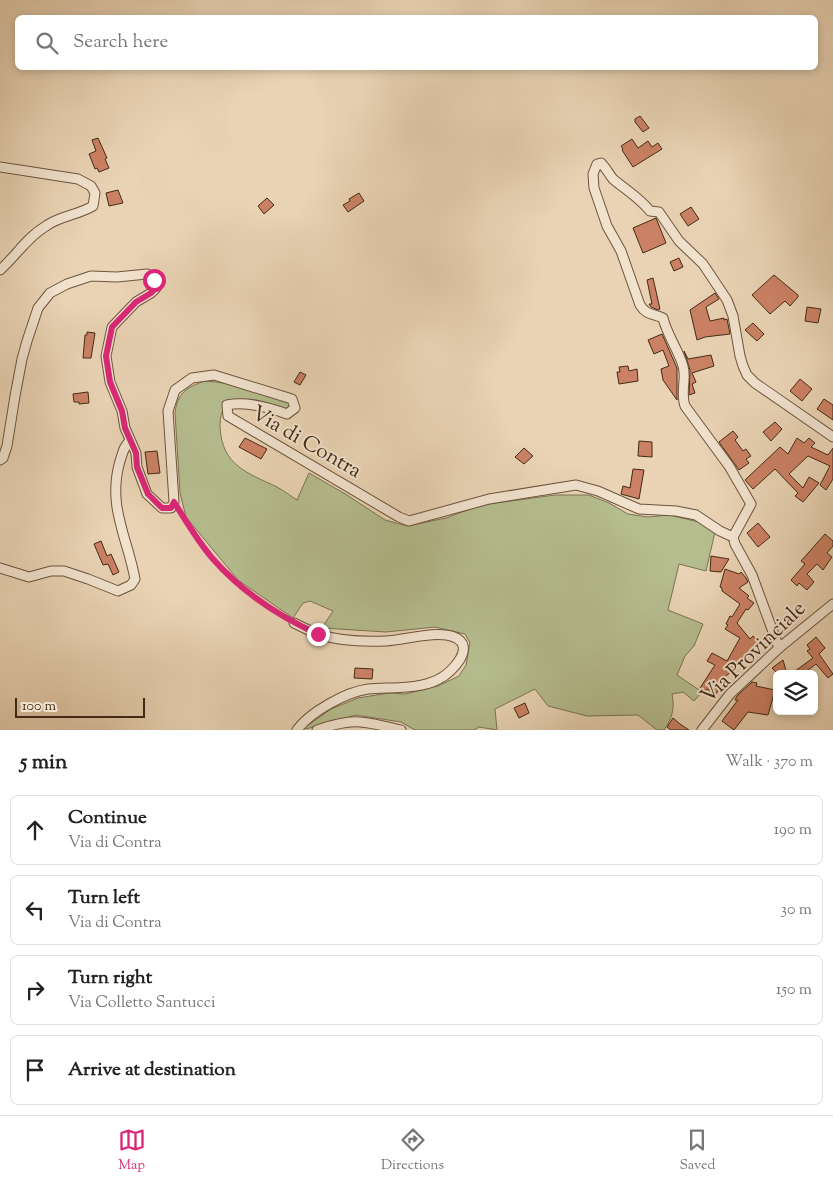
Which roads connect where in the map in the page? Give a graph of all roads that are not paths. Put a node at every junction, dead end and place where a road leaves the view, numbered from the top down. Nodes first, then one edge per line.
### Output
1 (0, 167) edge
2 (0, 270) edge
3 (833, 437) edge
4 (130, 441) junction
5 (0, 460) edge
6 (733, 537) junction
7 (0, 568) edge
8 (833, 604) edge
9 (294, 623) road end
10 (779, 648) junction
11 (297, 730) edge
12 (317, 730) edge
13 (401, 730) edge
14 (702, 730) edge

1 - 2 street
3 - 6 street
4 - 5 street
4 - 6 street, Via di Contra
4 - 7 street
6 - 10 street
8 - 10 street, Via Provinciale
9 - 11 street
10 - 14 street, Via Provinciale
12 - 13 street

